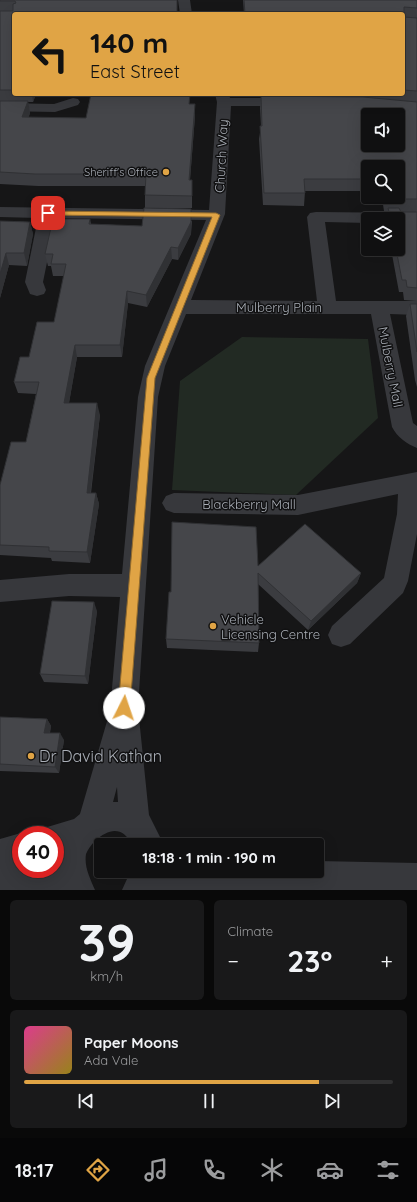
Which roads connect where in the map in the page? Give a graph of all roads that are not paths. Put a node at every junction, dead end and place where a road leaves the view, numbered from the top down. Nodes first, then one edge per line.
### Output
1 (184, 0) edge
2 (186, 12) edge
3 (223, 98) edge
4 (73, 102) dead end
5 (306, 102) edge
6 (0, 107) edge
7 (0, 212) edge
8 (48, 213) junction
9 (216, 215) junction
10 (417, 218) edge
11 (37, 290) dead end
12 (178, 307) junction
13 (327, 307) junction
14 (379, 307) junction
15 (417, 308) edge
16 (410, 433) edge
17 (414, 482) edge
18 (174, 503) dead end
19 (133, 586) junction
20 (0, 591) edge
21 (341, 635) dead end
22 (124, 708) junction
23 (76, 831) edge
24 (150, 838) edge
25 (12, 851) edge
26 (0, 854) edge
27 (0, 874) edge
28 (324, 876) edge
29 (144, 878) edge
30 (226, 878) edge
31 (417, 879) edge
32 (77, 886) edge
33 (138, 890) edge

1 - 2 street
3 - 5 street
3 - 9 street, Church Way
4 - 6 street
7 - 8 street
8 - 9 street
8 - 11 street
9 - 12 street, Church Way
10 - 13 street
12 - 13 street, Mulberry Plain
12 - 19 street, Church Way
13 - 14 street, Mulberry Plain
14 - 15 street, Mulberry Plain
14 - 16 street, Mulberry Mall
17 - 18 street, Blackberry Mall
17 - 21 street
19 - 20 street
19 - 22 street, Church Way
22 - 23 street, Church Way
22 - 24 street, Church Way
23 - 24 street
23 - 32 street, Church Way
25 - 26 street
27 - 32 street
28 - 31 street
29 - 33 street
30 - 33 street

